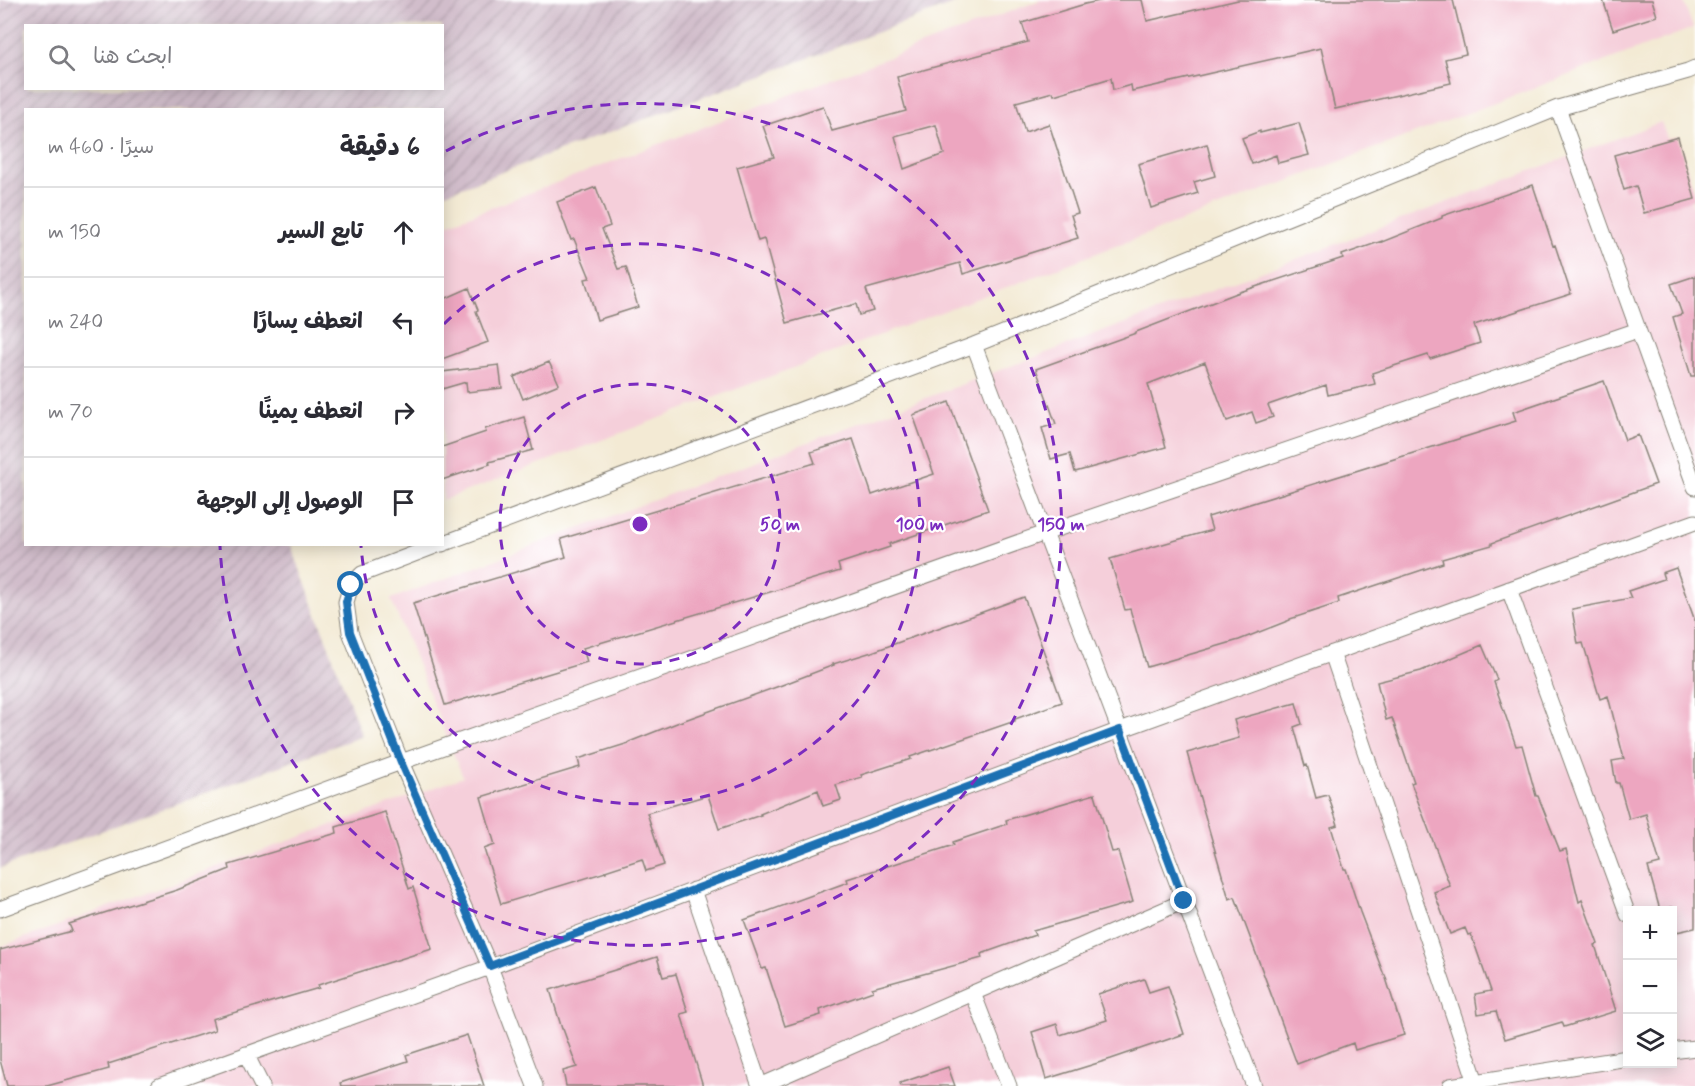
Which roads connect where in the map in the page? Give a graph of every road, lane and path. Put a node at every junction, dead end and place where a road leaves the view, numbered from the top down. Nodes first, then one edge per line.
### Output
1 (1695, 68) edge
2 (1558, 108) junction
3 (1638, 330) junction
4 (974, 345) junction
5 (1695, 487) edge
6 (1695, 522) edge
7 (1045, 533) junction
8 (444, 543) edge
9 (436, 546) edge
10 (1509, 589) junction
11 (1332, 653) junction
12 (1120, 730) junction
13 (401, 762) junction
14 (693, 890) junction
15 (1184, 901) junction
16 (1625, 906) edge
17 (0, 909) edge
18 (490, 966) junction
19 (973, 993) junction
20 (1677, 1047) edge
21 (1695, 1048) edge
22 (246, 1054) junction
23 (1623, 1059) edge
24 (1476, 1082) junction
25 (159, 1086) edge
26 (262, 1086) edge
27 (535, 1086) edge
28 (760, 1086) edge
29 (1009, 1086) edge
30 (1254, 1086) edge
31 (1450, 1086) edge

1 - 2 street
2 - 3 street
2 - 4 street
3 - 5 street
3 - 7 street
4 - 7 street
4 - 8 street
6 - 10 street
7 - 12 street
7 - 13 street
9 - 13 street
10 - 11 street
10 - 16 street
11 - 12 street
11 - 24 street
12 - 14 street
12 - 15 street
13 - 17 street
13 - 18 street
14 - 18 street
14 - 28 street
15 - 19 street
15 - 30 street
18 - 22 street
18 - 27 street
19 - 28 street
19 - 29 street
20 - 21 street
22 - 25 street
22 - 26 street
23 - 24 street
24 - 31 street

